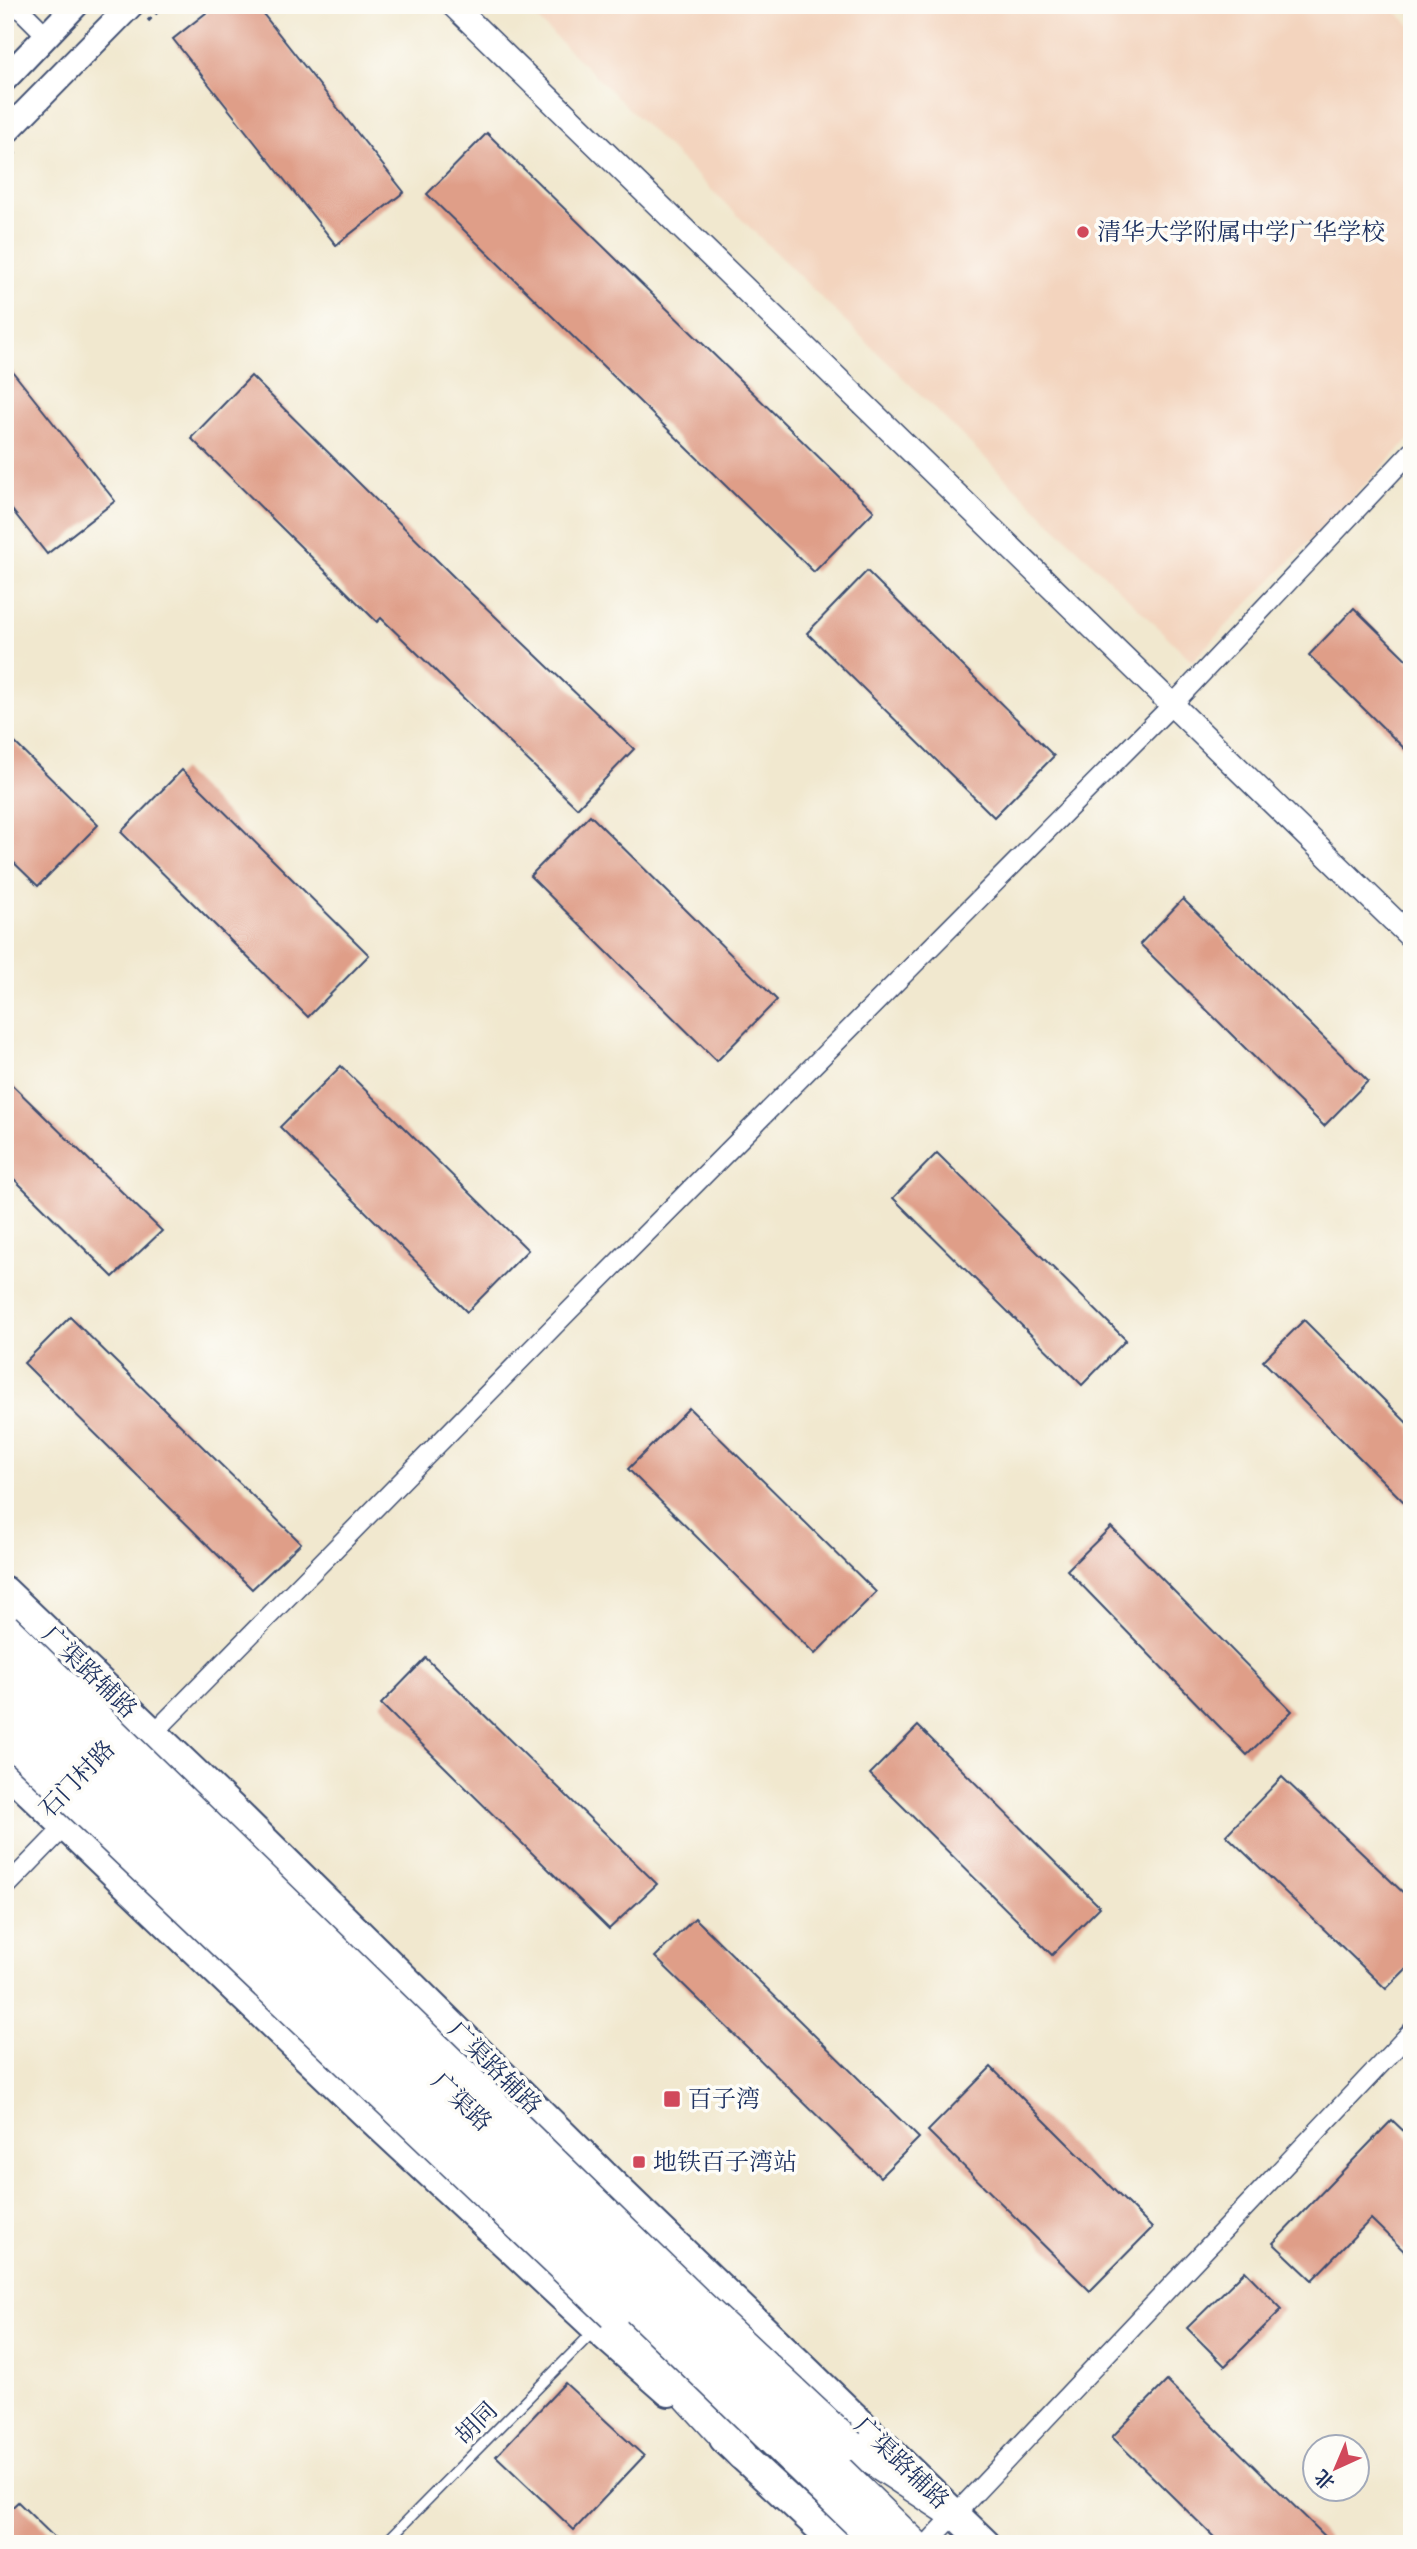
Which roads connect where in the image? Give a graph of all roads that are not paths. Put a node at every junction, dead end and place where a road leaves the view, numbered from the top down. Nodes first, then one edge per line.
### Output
1 (16, 5) edge
2 (76, 5) edge
3 (131, 5) edge
4 (453, 5) edge
5 (47, 36) junction
6 (5, 79) edge
7 (5, 133) edge
8 (1412, 452) edge
9 (1172, 704) junction
10 (1412, 938) edge
11 (6, 1592) edge
12 (5, 1628) edge
13 (5, 1658) edge
14 (5, 1664) edge
15 (5, 1699) edge
16 (154, 1733) junction
17 (5, 1736) edge
18 (5, 1769) edge
19 (65, 1826) junction
20 (307, 1881) junction
21 (5, 1888) edge
22 (215, 1968) junction
23 (1412, 2032) edge
24 (605, 2322) junction
25 (742, 2455) joint
26 (955, 2514) junction
27 (384, 2544) edge
28 (837, 2544) edge
29 (880, 2544) edge
30 (914, 2544) edge
31 (927, 2544) edge
32 (986, 2544) edge

1 - 5 street
2 - 5 main road
3 - 7 main road
4 - 9 street
5 - 6 main road
8 - 9 street, 石门村路
9 - 10 street
9 - 16 street, 石门村路
11 - 13 street
11 - 16 main road, 广渠路辅路
12 - 26 highway, bridge
14 - 30 highway, 广渠路, bridge
15 - 29 highway, 广渠路, bridge
16 - 19 street, 石门村路
16 - 20 main road, 广渠路辅路
17 - 24 highway, bridge
18 - 19 main road
19 - 21 street, 石门村路
19 - 22 main road
20 - 22 street
20 - 26 main road, 广渠路辅路
22 - 24 main road
23 - 26 street
24 - 25 highway
24 - 27 lane, 胡同
25 - 28 main road
26 - 31 street
26 - 32 main road, 广渠路辅路

